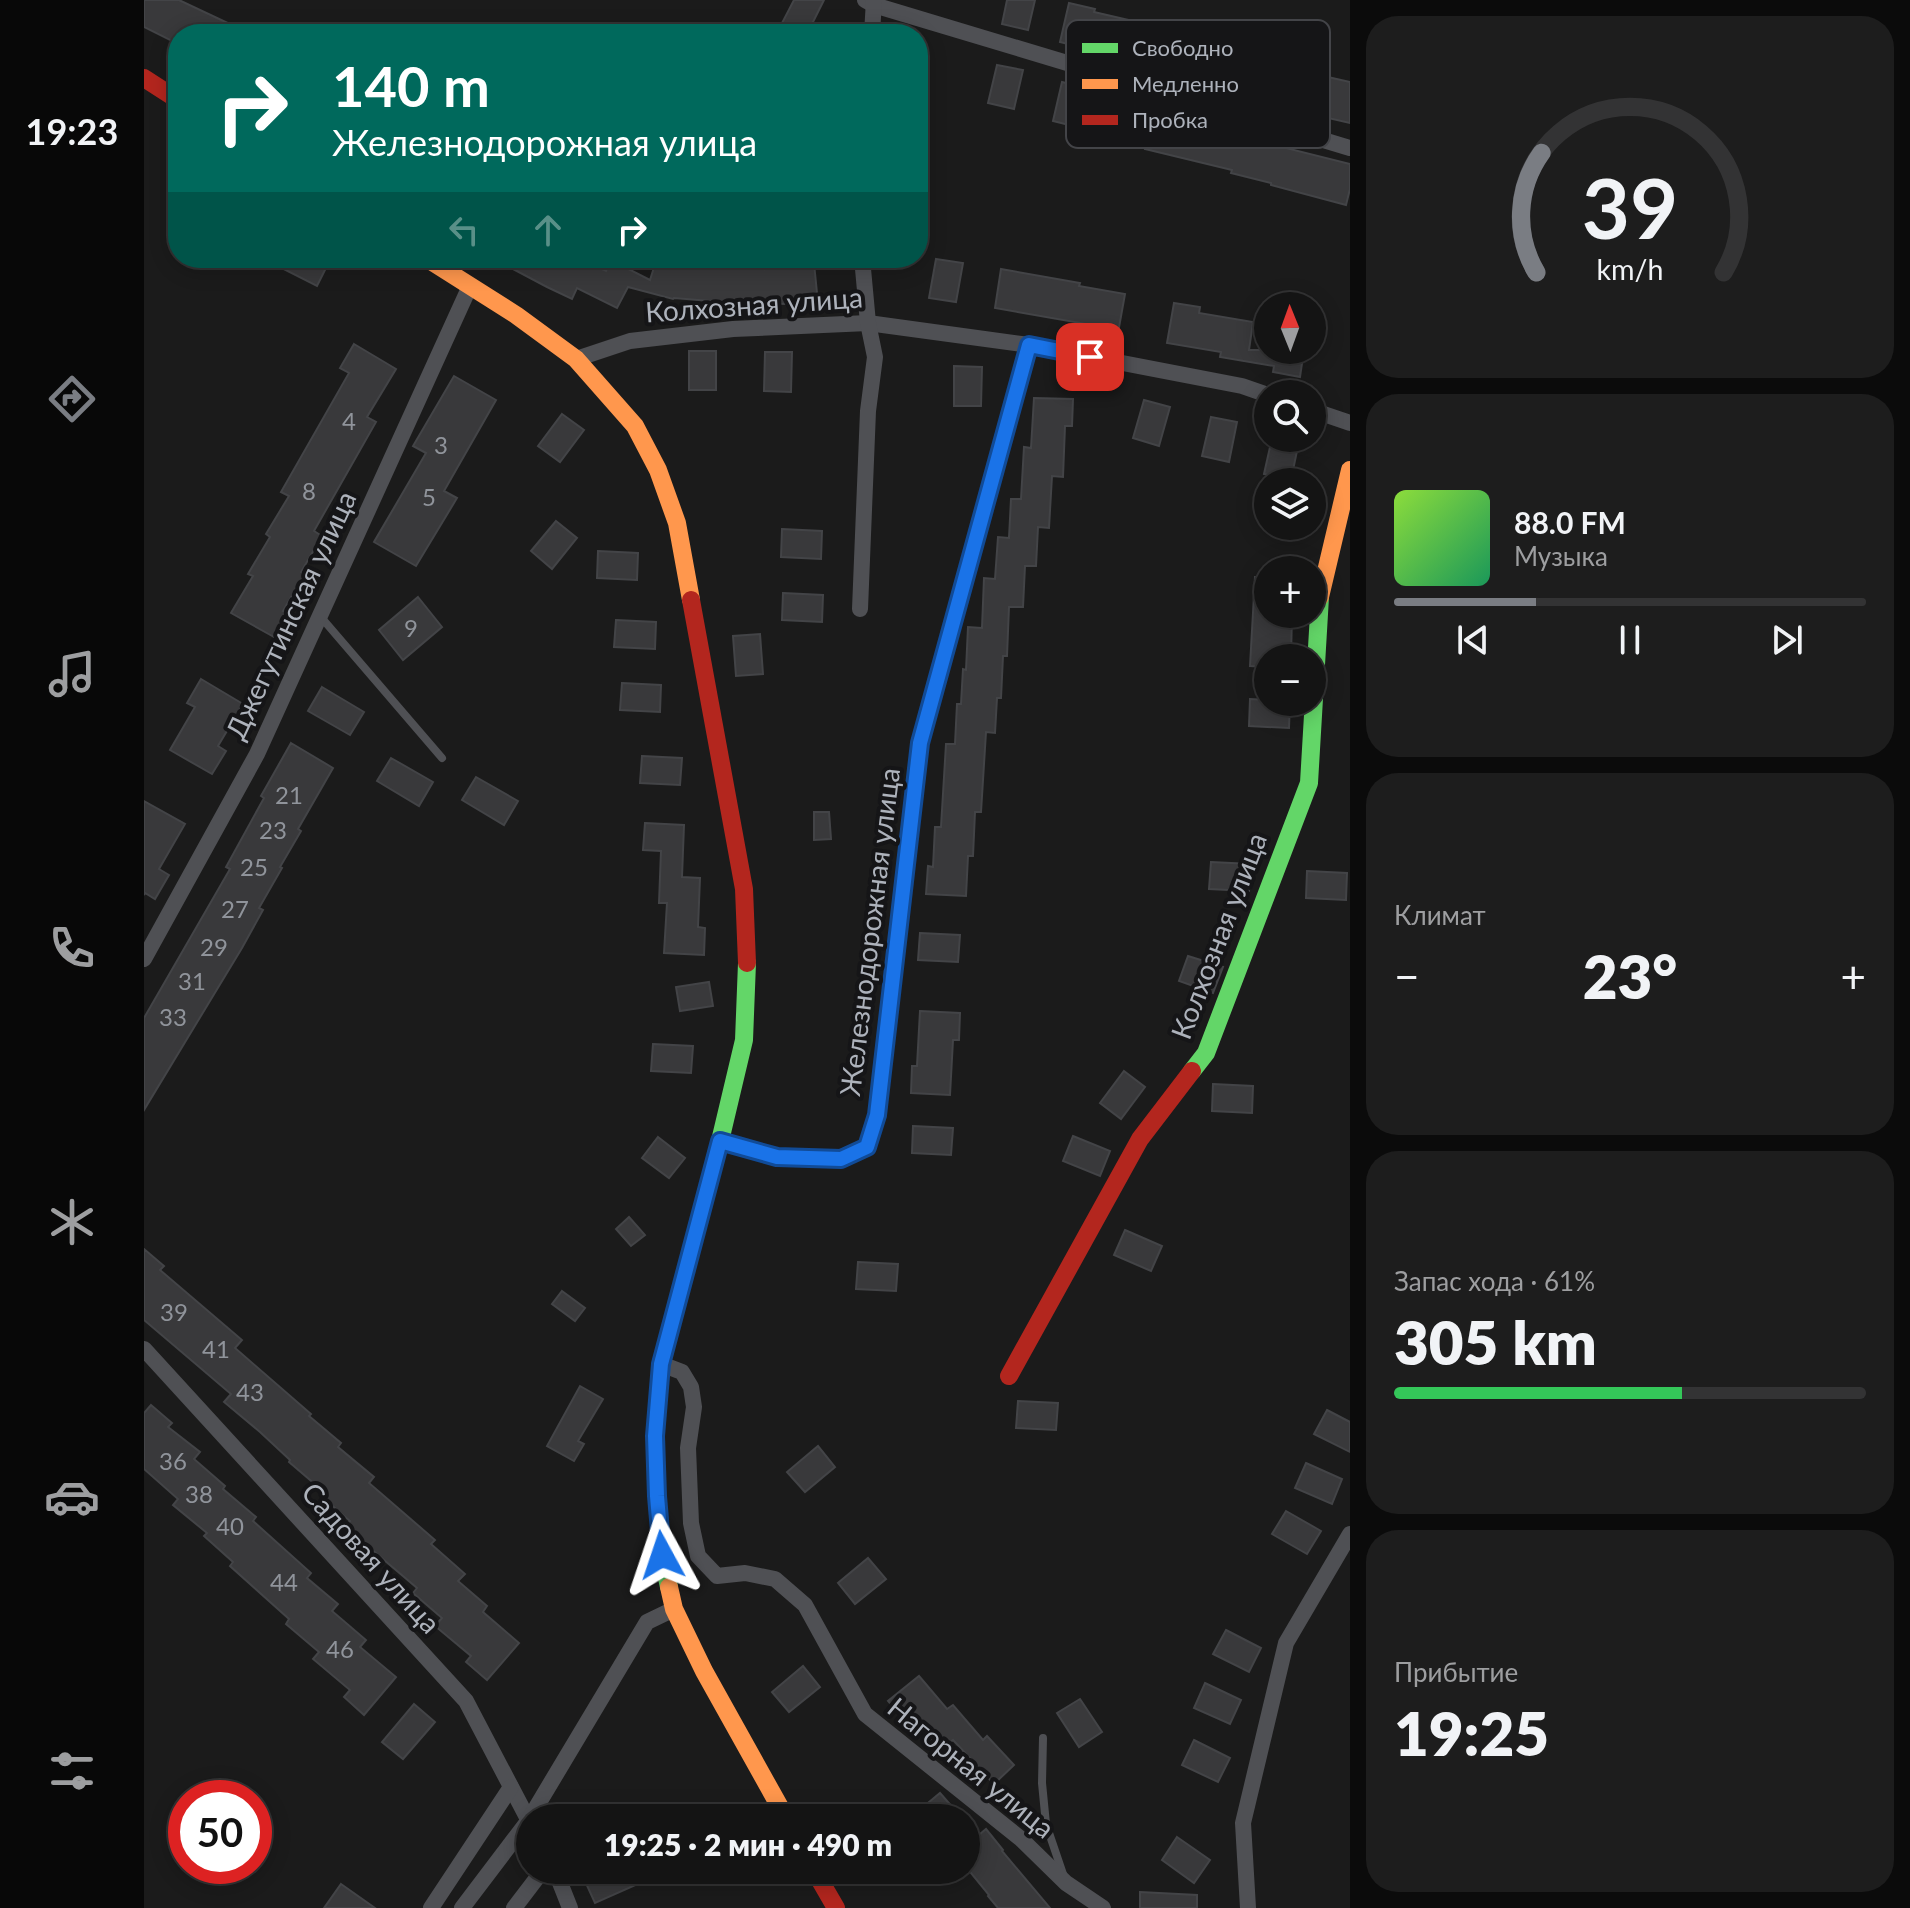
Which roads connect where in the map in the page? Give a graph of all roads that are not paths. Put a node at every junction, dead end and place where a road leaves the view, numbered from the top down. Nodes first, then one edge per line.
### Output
1 (871, 2) edge
2 (872, 24) edge
3 (1066, 61) edge
4 (144, 78) edge
5 (168, 94) edge
6 (1330, 142) edge
7 (1350, 148) edge
8 (442, 268) edge
9 (863, 268) edge
10 (470, 286) junction
11 (868, 323) junction
12 (1029, 345) junction
13 (576, 359) junction
14 (1254, 390) edge
15 (1326, 415) edge
16 (1350, 423) edge
17 (1350, 470) edge
18 (860, 609) dead end
19 (319, 616) junction
20 (442, 758) dead end
21 (144, 959) edge
22 (720, 1141) junction
23 (144, 1349) edge
24 (661, 1364) junction
25 (1009, 1376) dead end
26 (1350, 1534) edge
27 (674, 1609) junction
28 (1043, 1738) dead end
29 (511, 1787) junction
30 (520, 1804) edge
31 (540, 1804) edge
32 (778, 1804) edge
33 (516, 1839) edge
34 (1066, 1883) junction
35 (532, 1884) edge
36 (561, 1884) edge
37 (822, 1884) edge
38 (431, 1908) edge
39 (462, 1908) edge
40 (514, 1908) edge
41 (570, 1908) edge
42 (836, 1908) edge
43 (1103, 1908) edge
44 (1248, 1908) edge

1 - 2 street
1 - 3 street
4 - 5 street
6 - 7 street
8 - 10 street
9 - 11 street
10 - 13 street
10 - 19 street, Джегутинская улица
11 - 12 street, Колхозная улица
11 - 13 street, Колхозная улица
11 - 18 street
12 - 14 street, Колхозная улица
12 - 22 street, Железнодорожная улица
13 - 22 street
15 - 16 street
17 - 25 street, Колхозная улица
19 - 20 lane
19 - 21 street, Джегутинская улица
22 - 24 street
23 - 29 street, Садовая улица
24 - 27 street
24 - 34 street, Нагорная улица
26 - 44 street
27 - 31 street
27 - 32 street
28 - 34 lane
29 - 30 street, Садовая улица
29 - 38 street
33 - 39 street
34 - 43 street, Нагорная улица
35 - 40 street
36 - 41 street
37 - 42 street

